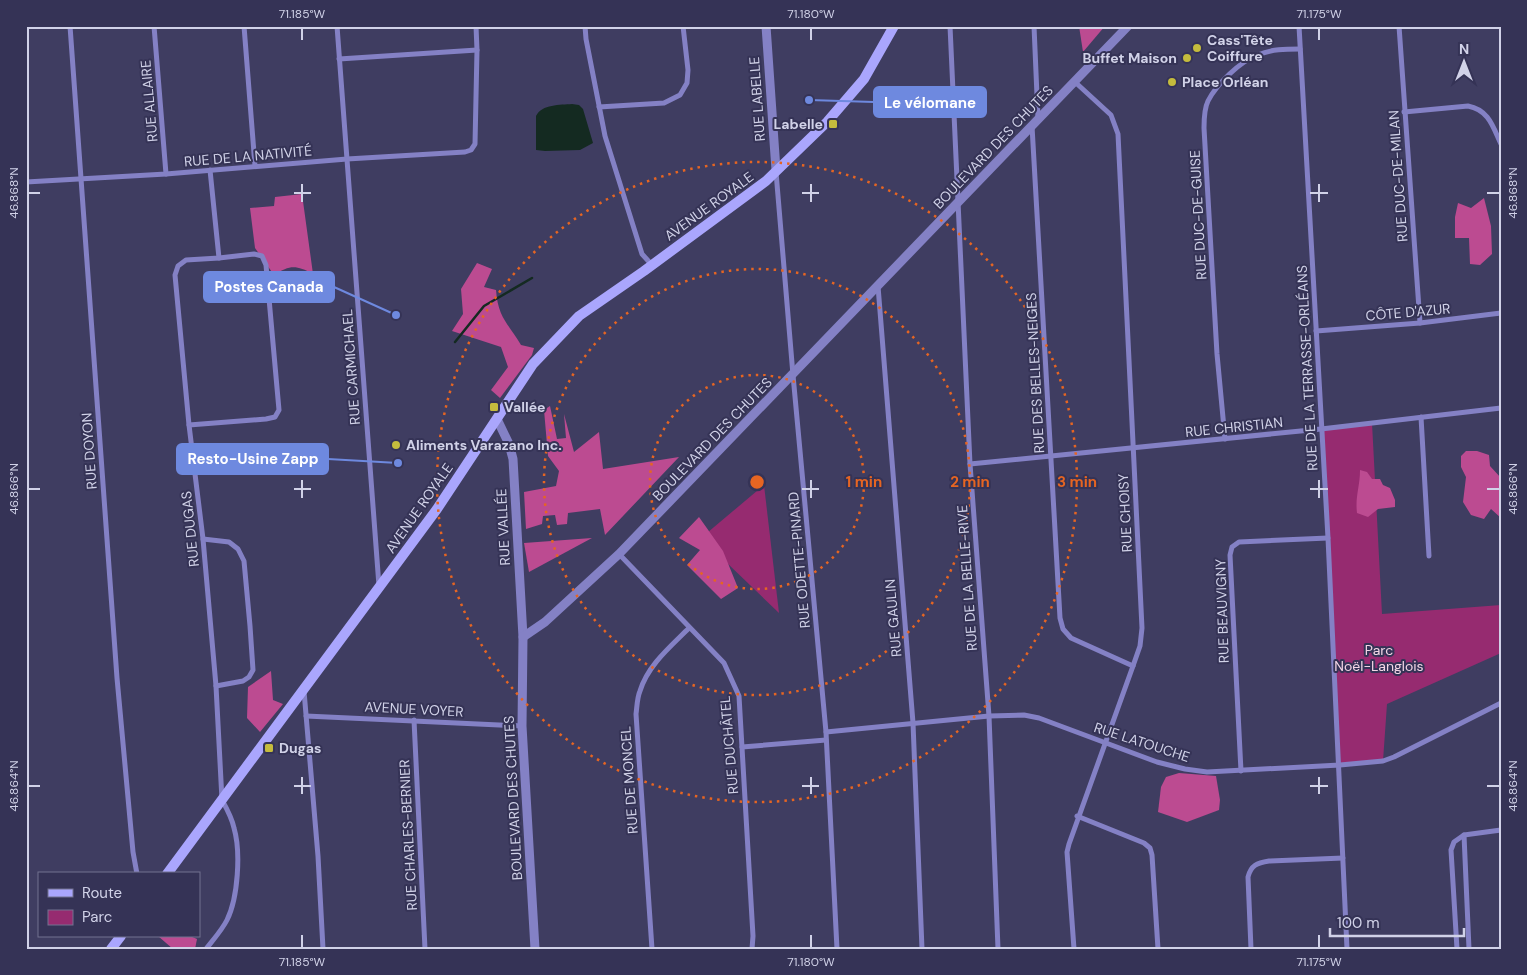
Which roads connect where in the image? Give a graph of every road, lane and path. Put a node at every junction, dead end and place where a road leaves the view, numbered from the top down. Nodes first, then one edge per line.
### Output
1 (70, 26) edge
2 (154, 26) edge
3 (244, 26) edge
4 (337, 26) edge
5 (476, 26) edge
6 (585, 26) edge
7 (683, 26) edge
8 (766, 26) edge
9 (894, 26) edge
10 (950, 26) edge
11 (1034, 26) edge
12 (1128, 26) edge
13 (1299, 26) edge
14 (1399, 26) edge
15 (1300, 49) junction
16 (477, 50) junction
17 (339, 59) junction
18 (1075, 82) junction
19 (599, 107) junction
20 (1404, 112) junction
21 (1035, 123) junction
22 (1501, 144) edge
23 (347, 160) junction
24 (255, 166) junction
25 (210, 170) junction
26 (776, 170) junction
27 (166, 174) junction
28 (82, 178) junction
29 (26, 182) edge
30 (957, 204) junction
31 (218, 258) junction
32 (652, 265) junction
33 (878, 286) junction
34 (1501, 313) edge
35 (1420, 323) junction
36 (1316, 331) junction
37 (792, 375) junction
38 (1501, 408) edge
39 (497, 418) junction
40 (1420, 418) junction
41 (189, 425) junction
42 (1321, 430) junction
43 (1225, 439) junction
44 (1133, 448) junction
45 (1051, 455) junction
46 (970, 464) junction
47 (203, 538) junction
48 (1328, 538) junction
49 (620, 554) junction
50 (1428, 556) dead end
51 (379, 586) junction
52 (689, 628) junction
53 (523, 637) junction
54 (1133, 666) junction
55 (216, 686) junction
56 (304, 691) junction
57 (1501, 703) edge
58 (306, 716) junction
59 (989, 716) junction
60 (414, 720) junction
61 (913, 723) junction
62 (522, 726) junction
63 (826, 732) junction
64 (826, 740) junction
65 (1104, 742) junction
66 (742, 747) junction
67 (1340, 766) junction
68 (1241, 771) junction
69 (222, 800) junction
70 (1077, 816) junction
71 (1501, 830) edge
72 (1464, 834) junction
73 (1343, 858) junction
74 (137, 872) edge
75 (168, 872) edge
76 (119, 938) edge
77 (111, 949) edge
78 (206, 949) edge
79 (323, 949) edge
80 (425, 949) edge
81 (535, 949) edge
82 (652, 949) edge
83 (752, 949) edge
84 (836, 949) edge
85 (922, 949) edge
86 (998, 949) edge
87 (1074, 949) edge
88 (1158, 949) edge
89 (1252, 949) edge
90 (1347, 949) edge
91 (1457, 949) edge
92 (1469, 949) edge

1 - 28 street, RUE DOYON
2 - 27 street, RUE ALLAIRE
3 - 24 street
4 - 17 street, RUE CARMICHAEL
5 - 16 street
6 - 19 street
7 - 19 street
8 - 26 street, RUE LABELLE
9 - 26 main road, AVENUE ROYALE
10 - 30 street, RUE DE LA BELLE-RIVE
11 - 21 street, RUE DES BELLES-NEIGES
12 - 18 street, BOULEVARD DES CHUTES
13 - 15 street, RUE DE LA TERRASSE-ORLÉANS
14 - 20 street, RUE DUC-DE-MILAN
15 - 36 street, RUE DE LA TERRASSE-ORLÉANS
15 - 43 street, RUE DUC-DE-GUISE
16 - 17 street
16 - 23 street, RUE DE LA NATIVITÉ
17 - 23 street, RUE CARMICHAEL
18 - 21 street, BOULEVARD DES CHUTES
18 - 44 street, RUE CHOISY
19 - 32 street
20 - 22 street
20 - 35 street, RUE DUC-DE-MILAN
21 - 30 street, BOULEVARD DES CHUTES
21 - 45 street, RUE DES BELLES-NEIGES
23 - 24 street, RUE DE LA NATIVITÉ
23 - 51 street, RUE CARMICHAEL
24 - 25 street, RUE DE LA NATIVITÉ
25 - 27 street, RUE DE LA NATIVITÉ
25 - 31 street
26 - 32 main road, AVENUE ROYALE
26 - 37 street, RUE ODETTE-PINARD
27 - 28 street, RUE DE LA NATIVITÉ
28 - 29 street, RUE DE LA NATIVITÉ
28 - 74 street, RUE DOYON
30 - 33 street, BOULEVARD DES CHUTES
30 - 46 street, RUE DE LA BELLE-RIVE
31 - 41 street, RUE DUGAS
31 - 41 street
32 - 39 main road, AVENUE ROYALE
33 - 37 street, BOULEVARD DES CHUTES
33 - 61 street, RUE GAULIN
34 - 35 street, CÔTE D'AZUR
35 - 36 street, CÔTE D'AZUR
36 - 42 street, RUE DE LA TERRASSE-ORLÉANS
37 - 49 street, BOULEVARD DES CHUTES
37 - 63 street, RUE ODETTE-PINARD
38 - 40 street, RUE CHRISTIAN
39 - 51 main road, AVENUE ROYALE
39 - 53 street, RUE VALLÉE
40 - 42 street, RUE CHRISTIAN
40 - 50 street
41 - 47 street, RUE DUGAS
42 - 43 street, RUE CHRISTIAN
42 - 48 street, RUE DE LA TERRASSE-ORLÉANS
43 - 44 street, RUE CHRISTIAN
44 - 45 street, RUE CHRISTIAN
44 - 54 street, RUE CHOISY
45 - 46 street, RUE CHRISTIAN
45 - 54 street, RUE DES BELLES-NEIGES
46 - 59 street, RUE DE LA BELLE-RIVE
47 - 55 street, RUE DUGAS
47 - 55 street
48 - 67 street, RUE DE LA TERRASSE-ORLÉANS
48 - 68 street, RUE BEAUVIGNY
49 - 52 street, RUE DUCHÂTEL
49 - 53 street, BOULEVARD DES CHUTES
51 - 56 main road, AVENUE ROYALE
52 - 66 street, RUE DUCHÂTEL
52 - 82 street, RUE DE MONCEL
53 - 62 street, BOULEVARD DES CHUTES
54 - 65 street, RUE CHOISY
55 - 69 street, RUE DUGAS
56 - 58 street
56 - 69 main road, AVENUE ROYALE
57 - 67 street, RUE LATOUCHE
58 - 60 street, AVENUE VOYER
58 - 79 street
59 - 61 street, RUE LATOUCHE
59 - 65 street, RUE LATOUCHE
59 - 86 street, RUE DE LA BELLE-RIVE
60 - 62 street, AVENUE VOYER
60 - 80 street, RUE CHARLES-BERNIER
61 - 63 street, RUE LATOUCHE
61 - 85 street, RUE GAULIN
62 - 81 street, BOULEVARD DES CHUTES
63 - 64 street, RUE ODETTE-PINARD
64 - 66 street
64 - 84 street, RUE ODETTE-PINARD
65 - 68 street, RUE LATOUCHE
65 - 70 street, RUE CHOISY
66 - 83 street, RUE DUCHÂTEL
67 - 68 street, RUE LATOUCHE
67 - 73 street, RUE DE LA TERRASSE-ORLÉANS
69 - 75 main road, AVENUE ROYALE
69 - 78 street
70 - 87 street, RUE CHOISY
70 - 88 street
71 - 72 street
72 - 91 street
72 - 92 street
73 - 89 street
73 - 90 street, RUE DE LA TERRASSE-ORLÉANS
76 - 77 main road

